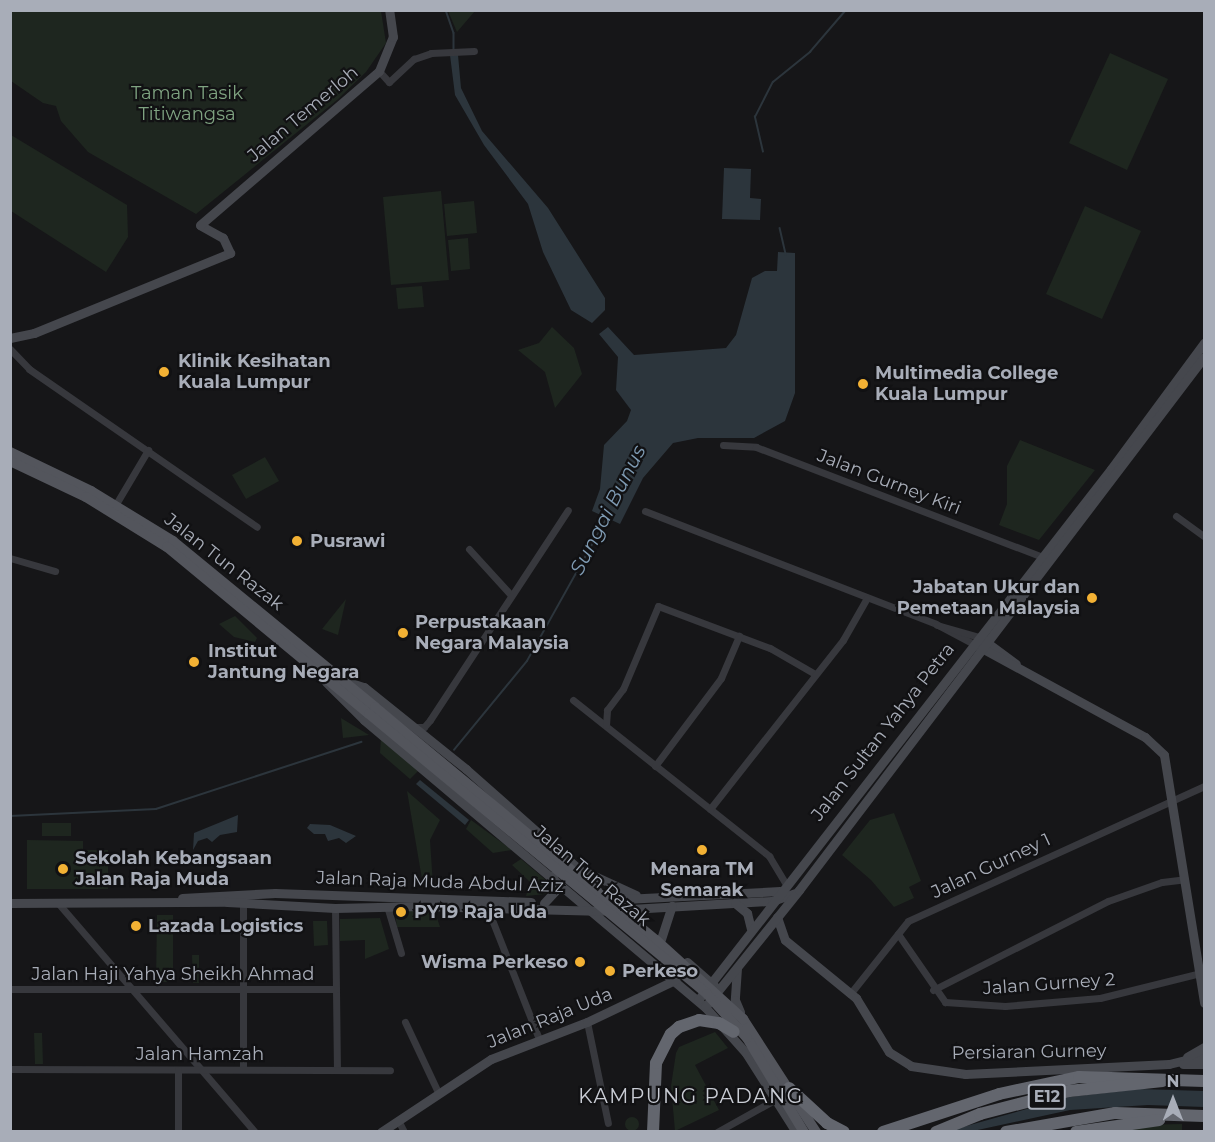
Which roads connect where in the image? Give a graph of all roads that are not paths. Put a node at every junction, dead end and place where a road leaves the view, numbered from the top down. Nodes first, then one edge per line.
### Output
1 (389, 10) edge
2 (474, 51) dead end
3 (379, 71) junction
4 (10, 338) edge
5 (1204, 343) edge
6 (10, 350) edge
7 (1204, 357) edge
8 (723, 445) dead end
9 (148, 450) junction
10 (10, 452) edge
11 (10, 461) edge
12 (1114, 472) junction
13 (116, 504) junction
14 (568, 510) dead end
15 (645, 511) dead end
16 (1176, 516) dead end
17 (257, 527) dead end
18 (1204, 536) edge
19 (469, 549) dead end
20 (1042, 557) junction
21 (10, 558) edge
22 (55, 571) dead end
23 (511, 595) junction
24 (867, 598) junction
25 (739, 636) junction
26 (980, 643) junction
27 (815, 674) junction
28 (325, 676) junction
29 (343, 680) junction
30 (573, 700) dead end
31 (372, 710) junction
32 (430, 720) junction
33 (606, 725) junction
34 (413, 727) junction
35 (427, 738) junction
36 (656, 766) junction
37 (1204, 786) edge
38 (1172, 800) junction
39 (710, 809) junction
40 (533, 830) junction
41 (512, 844) junction
42 (572, 863) junction
43 (553, 876) junction
44 (1185, 879) junction
45 (783, 887) junction
46 (799, 890) junction
47 (645, 897) junction
48 (613, 899) junction
49 (246, 900) junction
50 (772, 901) junction
51 (585, 902) junction
52 (10, 903) edge
53 (58, 903) junction
54 (487, 903) junction
55 (544, 903) junction
56 (735, 903) junction
57 (387, 906) junction
58 (672, 906) junction
59 (501, 907) junction
60 (335, 908) junction
61 (626, 909) junction
62 (596, 911) junction
63 (777, 917) junction
64 (496, 924) junction
65 (751, 929) junction
66 (763, 933) junction
67 (898, 934) junction
68 (661, 939) junction
69 (785, 940) junction
70 (401, 952) dead end
71 (737, 965) junction
72 (724, 967) junction
73 (694, 968) junction
74 (675, 980) junction
75 (1202, 980) edge
76 (711, 982) junction
77 (10, 989) edge
78 (133, 989) junction
79 (244, 989) junction
80 (336, 989) junction
81 (719, 990) junction
82 (933, 990) junction
83 (850, 994) junction
84 (698, 1000) junction
85 (1204, 1003) edge
86 (705, 1007) junction
87 (740, 1012) junction
88 (405, 1022) dead end
89 (587, 1022) junction
90 (747, 1038) junction
91 (539, 1039) junction
92 (1204, 1047) edge
93 (1204, 1055) edge
94 (1185, 1059) junction
95 (1169, 1064) junction
96 (1204, 1064) edge
97 (10, 1069) edge
98 (201, 1069) junction
99 (243, 1069) junction
100 (178, 1070) junction
101 (337, 1070) junction
102 (390, 1070) dead end
103 (1162, 1081) junction
104 (1204, 1082) edge
105 (789, 1088) junction
106 (438, 1092) junction
107 (776, 1099) junction
108 (1178, 1114) junction
109 (1204, 1116) edge
110 (398, 1120) junction
111 (608, 1123) dead end
112 (178, 1131) edge
113 (255, 1131) edge
114 (381, 1131) edge
115 (404, 1131) edge
116 (653, 1131) edge
117 (717, 1131) edge
118 (796, 1131) edge
119 (804, 1131) edge
120 (817, 1131) edge
121 (844, 1131) edge
122 (883, 1131) edge
123 (936, 1131) edge
124 (1006, 1131) edge
125 (1076, 1131) edge

1 - 3 main road, Jalan Temerloh
2 - 3 street
3 - 4 main road, Jalan Temerloh
5 - 12 main road, Jalan Sultan Yahya Petra
6 - 9 street
7 - 12 main road, Jalan Sultan Yahya Petra
8 - 20 street, Jalan Gurney Kiri
9 - 13 street
9 - 17 street
10 - 13 main road, Jalan Tun Razak
11 - 28 main road, Jalan Tun Razak
12 - 20 main road, Jalan Sultan Yahya Petra
12 - 26 main road, Jalan Sultan Yahya Petra
13 - 29 main road, Jalan Tun Razak
14 - 23 street
15 - 24 street
16 - 18 street
19 - 23 street
20 - 26 main road, Jalan Sultan Yahya Petra
21 - 22 street
23 - 32 street
24 - 26 street
24 - 27 street
25 - 27 street
25 - 33 street
25 - 36 street
26 - 38 main road
26 - 45 main road, Jalan Sultan Yahya Petra
26 - 46 main road, Jalan Sultan Yahya Petra
27 - 39 street
28 - 31 main road, Jalan Tun Razak
28 - 41 main road, Jalan Tun Razak
29 - 31 main road, Jalan Tun Razak
29 - 34 main road, Jalan Tun Razak
30 - 33 street
31 - 90 main road, Jalan Tun Razak, bridge
31 - 105 main road, Jalan Tun Razak, bridge
32 - 34 street
32 - 35 street
33 - 36 street
34 - 35 main road, Jalan Tun Razak
35 - 40 main road, Jalan Tun Razak
36 - 39 street
37 - 38 street, Jalan Gurney 1
38 - 44 main road
38 - 67 street, Jalan Gurney 1
39 - 45 street
40 - 41 main road
40 - 42 main road, Jalan Tun Razak
41 - 43 main road, Jalan Tun Razak
42 - 47 main road
42 - 48 main road, Jalan Tun Razak
43 - 51 main road, Jalan Tun Razak
43 - 55 main road
44 - 75 main road
44 - 82 street
45 - 47 main road, Jalan Raja Muda Abdul Aziz
45 - 50 main road, Jalan Sultan Yahya Petra
46 - 50 main road, Jalan Raja Muda Abdul Aziz
46 - 63 main road, Jalan Sultan Yahya Petra
47 - 48 main road, Jalan Raja Muda Abdul Aziz
48 - 51 main road, Jalan Raja Muda Abdul Aziz
48 - 61 main road, Jalan Tun Razak
49 - 53 main road, Jalan Raja Muda Abdul Aziz
49 - 54 main road, Jalan Raja Muda Abdul Aziz
49 - 60 main road, Jalan Raja Muda Abdul Aziz
49 - 79 street
50 - 56 main road, Jalan Raja Muda Abdul Aziz
50 - 65 main road, Jalan Sultan Yahya Petra
51 - 55 main road, Jalan Raja Muda Abdul Aziz
51 - 62 main road, Jalan Tun Razak
52 - 53 main road, Jalan Raja Muda Abdul Aziz
53 - 78 street
54 - 55 main road, Jalan Raja Muda Abdul Aziz
54 - 57 main road, Jalan Raja Muda Abdul Aziz
54 - 59 main road, Jalan Raja Muda Abdul Aziz
54 - 64 street
56 - 58 main road, Jalan Raja Muda Abdul Aziz
56 - 65 main road
57 - 60 main road, Jalan Raja Muda Abdul Aziz
57 - 70 street
58 - 61 main road, Jalan Raja Muda Abdul Aziz
58 - 68 main road
59 - 62 main road, Jalan Raja Muda Abdul Aziz
59 - 64 street
60 - 80 street
61 - 62 main road, Jalan Raja Muda Abdul Aziz
61 - 68 main road, Jalan Tun Razak
62 - 74 main road, Jalan Tun Razak
63 - 66 main road, Jalan Sultan Yahya Petra
63 - 69 main road
64 - 91 street
65 - 72 main road, Jalan Sultan Yahya Petra
66 - 69 main road, Persiaran Gurney
66 - 71 main road, Jalan Sultan Yahya Petra
67 - 82 street
67 - 83 street, Jalan Gurney 1
68 - 73 main road, Jalan Tun Razak
69 - 83 main road, Persiaran Gurney
71 - 81 main road, Jalan Sultan Yahya Petra
71 - 87 main road
72 - 73 main road
72 - 76 main road, Jalan Sultan Yahya Petra
73 - 76 main road, Jalan Tun Razak
74 - 84 main road, Jalan Tun Razak
74 - 89 main road, Jalan Raja Uda
75 - 82 street, Jalan Gurney 2
75 - 85 main road
76 - 81 main road, Jalan Tun Razak
76 - 84 main road, Jalan Sultan Yahya Petra
77 - 78 street, Jalan Haji Yahya Sheikh Ahmad
78 - 79 street, Jalan Haji Yahya Sheikh Ahmad
78 - 98 street
79 - 80 street, Jalan Haji Yahya Sheikh Ahmad
79 - 99 street
80 - 101 street
81 - 86 main road, Jalan Sultan Yahya Petra
81 - 87 main road, Jalan Tun Razak
83 - 95 main road, Persiaran Gurney
84 - 86 main road, Jalan Tun Razak
86 - 107 main road, Jalan Tun Razak
87 - 120 main road, Jalan Tun Razak
88 - 106 street
89 - 91 main road, Jalan Raja Uda
89 - 111 street
90 - 116 highway, bridge
90 - 119 main road, Jalan Tun Razak
91 - 106 main road, Jalan Raja Uda
92 - 94 main road
93 - 94 main road
94 - 95 main road, Persiaran Gurney
95 - 96 main road
97 - 100 street, Jalan Hamzah
98 - 99 street, Jalan Hamzah
98 - 100 street, Jalan Hamzah
98 - 113 street
99 - 101 street, Jalan Hamzah
100 - 112 street
101 - 102 street, Jalan Hamzah
103 - 104 highway, E12
103 - 122 highway, bridge
103 - 123 highway, E12, bridge
105 - 120 main road, Jalan Tun Razak, bridge
105 - 121 highway, bridge
106 - 110 main road, Jalan Raja Uda
107 - 117 street
107 - 118 main road, Jalan Tun Razak
108 - 109 highway, E12
108 - 124 highway, E12
108 - 125 highway
110 - 114 main road, Jalan Raja Uda
110 - 115 street

